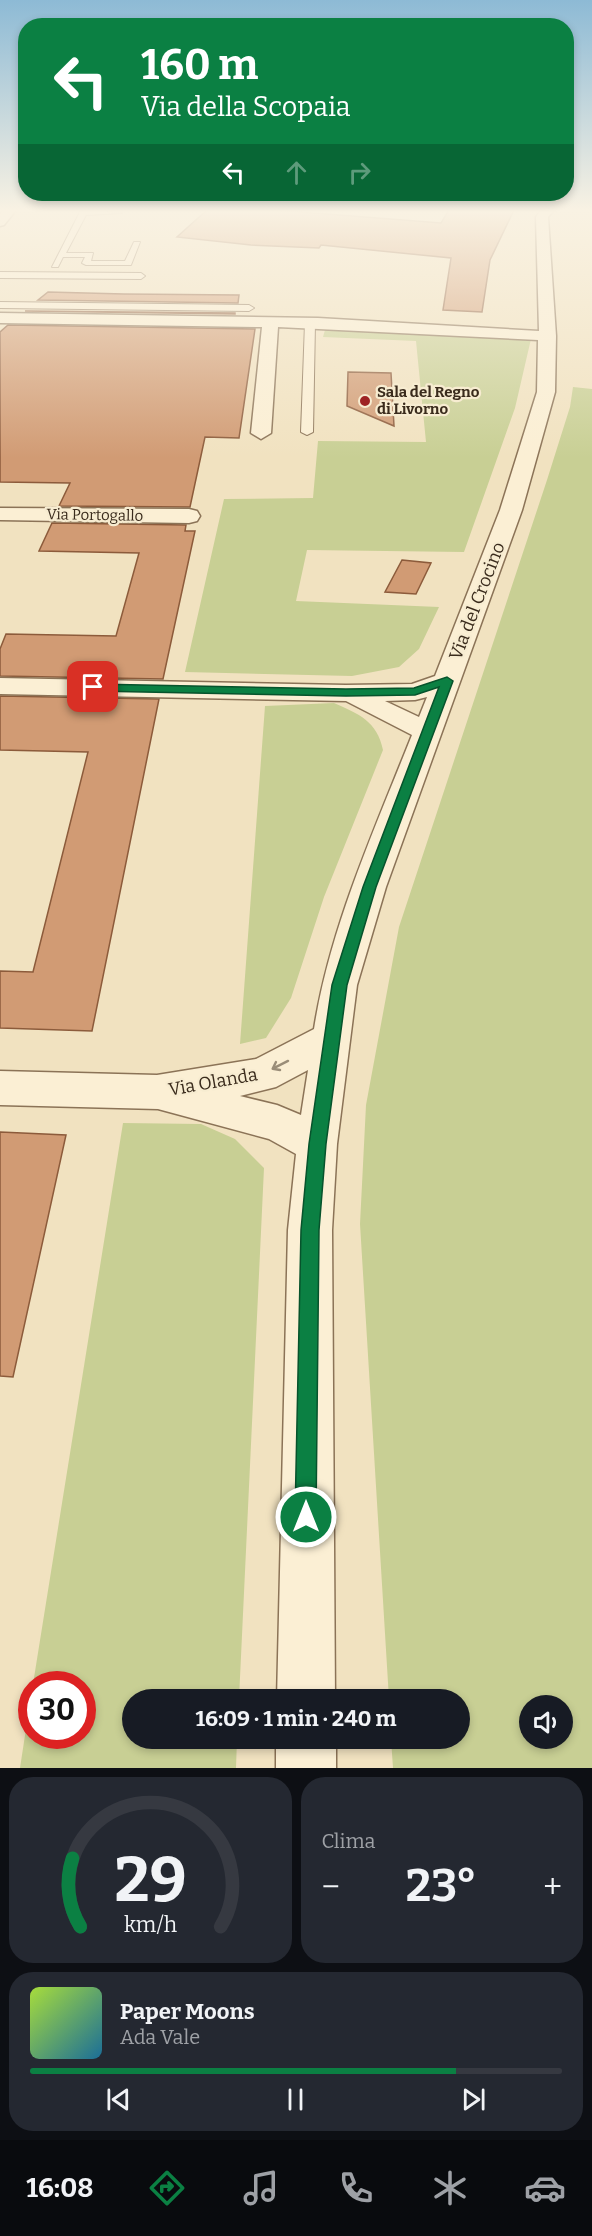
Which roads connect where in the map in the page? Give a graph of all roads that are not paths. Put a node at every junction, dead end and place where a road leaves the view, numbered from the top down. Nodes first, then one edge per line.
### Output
1 (546, 293) edge
2 (0, 305) edge
3 (249, 308) dead end
4 (54, 312) junction
5 (153, 313) junction
6 (0, 318) edge
7 (270, 322) junction
8 (310, 323) junction
9 (548, 336) junction
10 (307, 432) dead end
11 (261, 433) dead end
12 (0, 514) edge
13 (189, 516) dead end
14 (447, 681) junction
15 (0, 686) edge
16 (346, 693) junction
17 (428, 732) junction
18 (332, 1038) junction
19 (0, 1088) edge
20 (157, 1092) junction
21 (317, 1144) junction
22 (306, 1689) edge
23 (306, 1749) edge
24 (306, 1768) edge

1 - 9 street, Via del Crocino
2 - 4 lane
3 - 5 lane
4 - 5 street
4 - 6 street
5 - 7 street
7 - 8 street
7 - 11 street
8 - 9 street
8 - 10 lane
9 - 14 street, Via del Crocino
12 - 13 street, Via Portogallo
14 - 16 street
14 - 17 street, Via del Crocino
15 - 16 street
16 - 17 street
17 - 18 street, Via del Crocino
18 -> 20 street, Via Olanda
18 - 21 street, Via del Crocino
19 - 20 street, Via Olanda
20 - 21 street, Via Olanda
21 - 22 street, Via del Crocino
23 - 24 street

